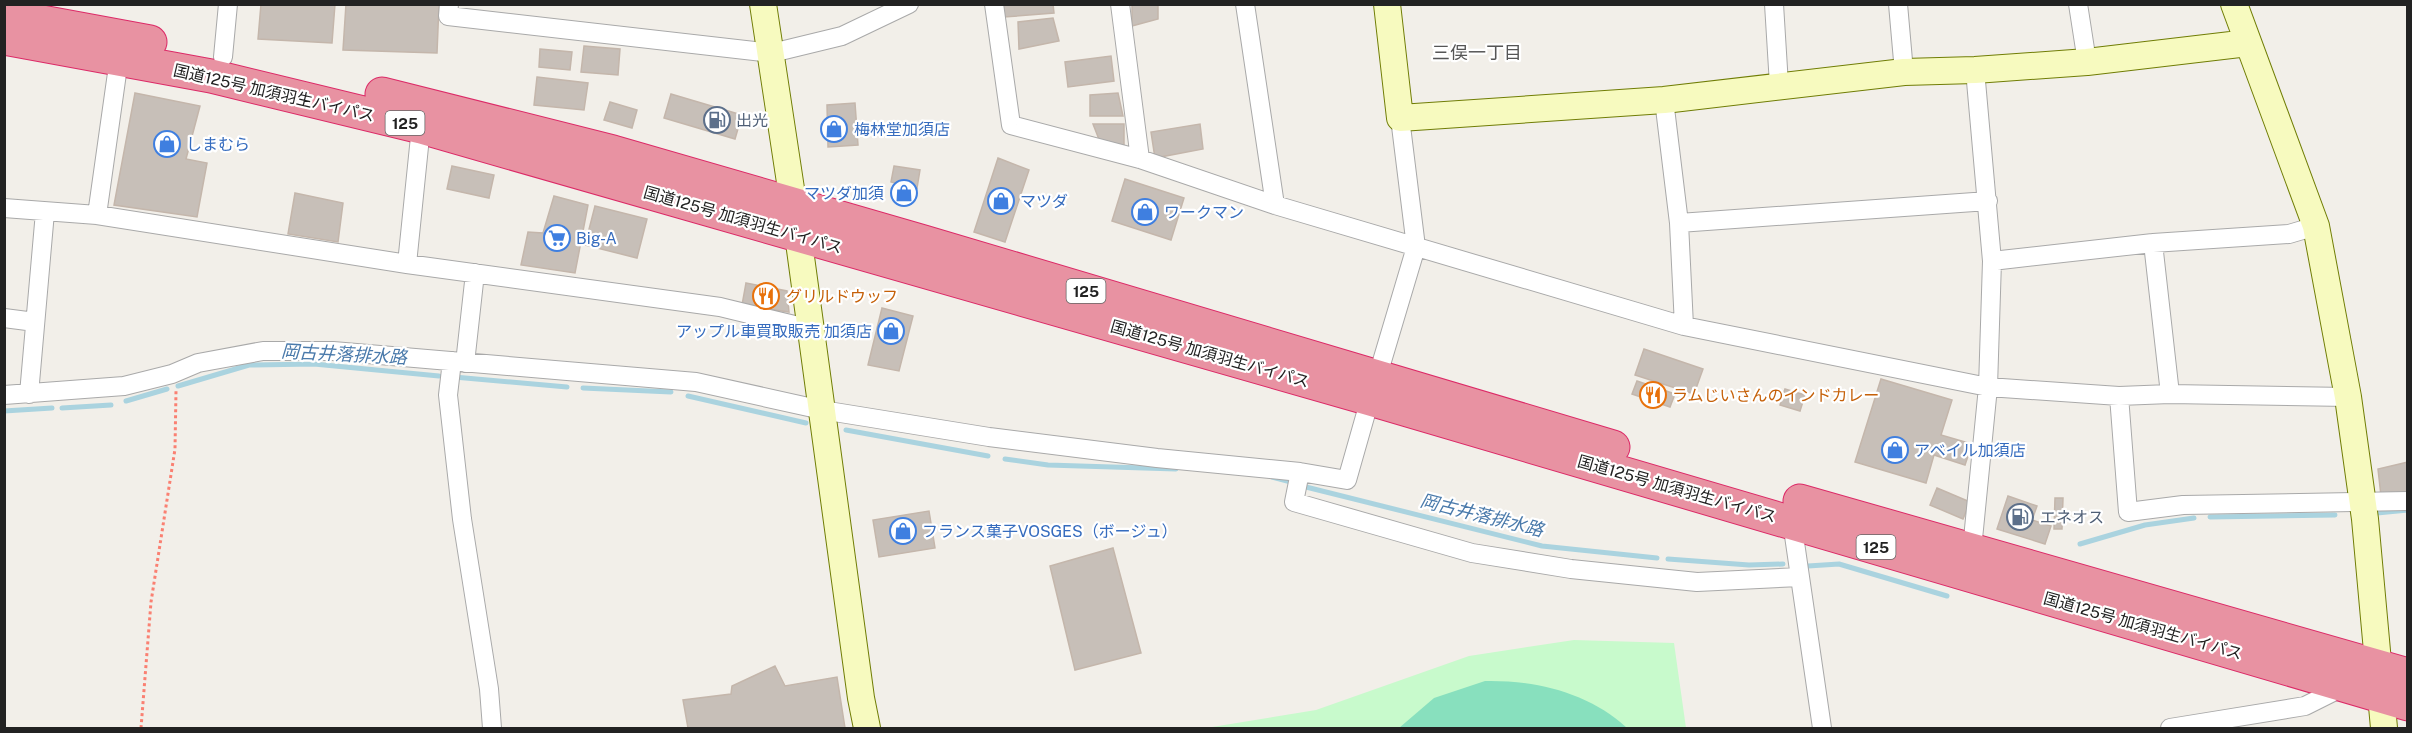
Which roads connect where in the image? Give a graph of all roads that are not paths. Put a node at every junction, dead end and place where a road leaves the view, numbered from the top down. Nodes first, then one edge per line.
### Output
1 (228, 4) edge
2 (449, 4) edge
3 (763, 4) edge
4 (909, 4) edge
5 (994, 4) edge
6 (1120, 4) edge
7 (1245, 4) edge
8 (1387, 4) edge
9 (1774, 4) edge
10 (1898, 4) edge
11 (2078, 4) edge
12 (2234, 4) edge
13 (4, 15) edge
14 (4, 38) edge
15 (2248, 43) junction
16 (772, 53) junction
17 (223, 57) junction
18 (119, 59) junction
19 (2087, 62) junction
20 (1975, 70) junction
21 (1904, 72) junction
22 (1779, 86) junction
23 (1664, 100) junction
24 (1400, 118) junction
25 (421, 127) junction
26 (1140, 159) junction
27 (1988, 201) junction
28 (1275, 205) junction
29 (4, 207) edge
30 (45, 212) junction
31 (97, 215) junction
32 (796, 221) junction
33 (1678, 223) junction
34 (2316, 226) junction
35 (2153, 243) junction
36 (1416, 247) junction
37 (1992, 261) junction
38 (407, 264) junction
39 (475, 273) junction
40 (4, 318) edge
41 (35, 322) junction
42 (1684, 326) junction
43 (811, 329) junction
44 (454, 370) junction
45 (1988, 387) junction
46 (1373, 389) junction
47 (29, 394) junction
48 (2170, 394) junction
49 (4, 395) edge
50 (2119, 396) junction
51 (2348, 398) junction
52 (823, 421) junction
53 (1298, 482) junction
54 (2408, 501) edge
55 (2363, 510) junction
56 (1792, 522) junction
57 (1972, 549) junction
58 (1799, 569) junction
59 (2346, 686) junction
60 (2392, 694) edge
61 (2172, 728) edge
62 (492, 729) edge
63 (867, 729) edge
64 (1822, 729) edge

1 - 17 street
2 - 16 street
3 - 16 street
4 - 16 street
5 - 26 street
6 - 26 street
7 - 28 street
8 - 24 street
9 - 22 street
10 - 21 street
11 - 19 street
12 - 15 street
13 - 17 highway, 国道125号 加須羽生バイパス / 125
14 - 18 highway, 国道125号 加須羽生バイパス / 125
15 - 19 street
15 - 34 street
16 - 32 street
17 - 32 highway, 国道125号 加須羽生バイパス / 125
18 - 25 highway, 国道125号 加須羽生バイパス / 125
18 - 31 street
19 - 20 street
20 - 21 street
20 - 27 street
21 - 22 street
22 - 23 street
23 - 24 street
23 - 33 street
24 - 36 street
25 - 32 highway, 国道125号 加須羽生バイパス / 125
25 - 38 street
26 - 28 street
27 - 33 street
27 - 37 street
28 - 36 street
29 - 30 street
30 - 31 street
30 - 41 street
31 - 38 street
32 - 43 street
32 - 46 highway, 国道125号 加須羽生バイパス / 125
33 - 42 street
34 - 35 street
34 - 51 street
35 - 37 street
35 - 48 street
36 - 42 street
36 - 46 street
37 - 45 street
38 - 39 street
39 - 43 street
39 - 44 street
40 - 41 street
41 - 47 street
42 - 45 street
43 - 52 street
44 - 47 street
44 - 52 street
44 - 62 street
45 - 50 street
45 - 57 street
46 - 53 street
46 - 56 highway, 国道125号 加須羽生バイパス / 125
46 - 57 highway, 国道125号 加須羽生バイパス / 125
47 - 49 street
48 - 50 street
48 - 51 street
50 - 55 street
51 - 55 street
52 - 53 street
52 - 63 street
53 - 58 street
54 - 55 street
55 - 60 street
56 - 58 street
56 - 59 highway, 国道125号 加須羽生バイパス / 125
57 - 60 highway, 国道125号 加須羽生バイパス / 125
58 - 64 street
59 - 60 highway, 国道125号 加須羽生バイパス / 125
59 - 61 street

